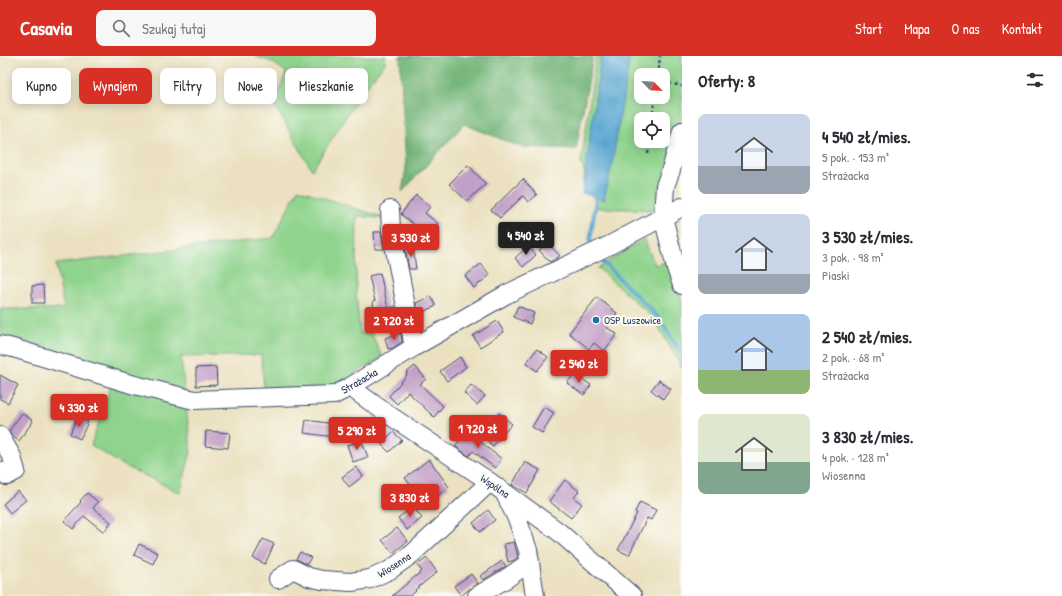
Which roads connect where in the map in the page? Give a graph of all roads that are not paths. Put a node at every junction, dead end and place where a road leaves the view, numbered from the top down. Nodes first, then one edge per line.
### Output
1 (682, 131) edge
2 (682, 207) edge
3 (390, 210) dead end
4 (663, 217) junction
5 (682, 285) edge
6 (0, 345) edge
7 (414, 347) junction
8 (350, 387) junction
9 (0, 436) edge
10 (8, 471) edge
11 (497, 487) junction
12 (530, 562) junction
13 (278, 579) dead end
14 (477, 596) edge
15 (535, 596) edge
16 (632, 596) edge

1 - 4 street
2 - 4 street, Strażacka
3 - 7 street
4 - 5 street
4 - 7 street, Strażacka
6 - 8 street, Strażacka
7 - 8 street, Strażacka
8 - 11 street, Wspólna
9 - 10 street
11 - 12 street
11 - 13 street, Wiosenna
11 - 16 street, Wspólna
12 - 14 street
12 - 15 street

